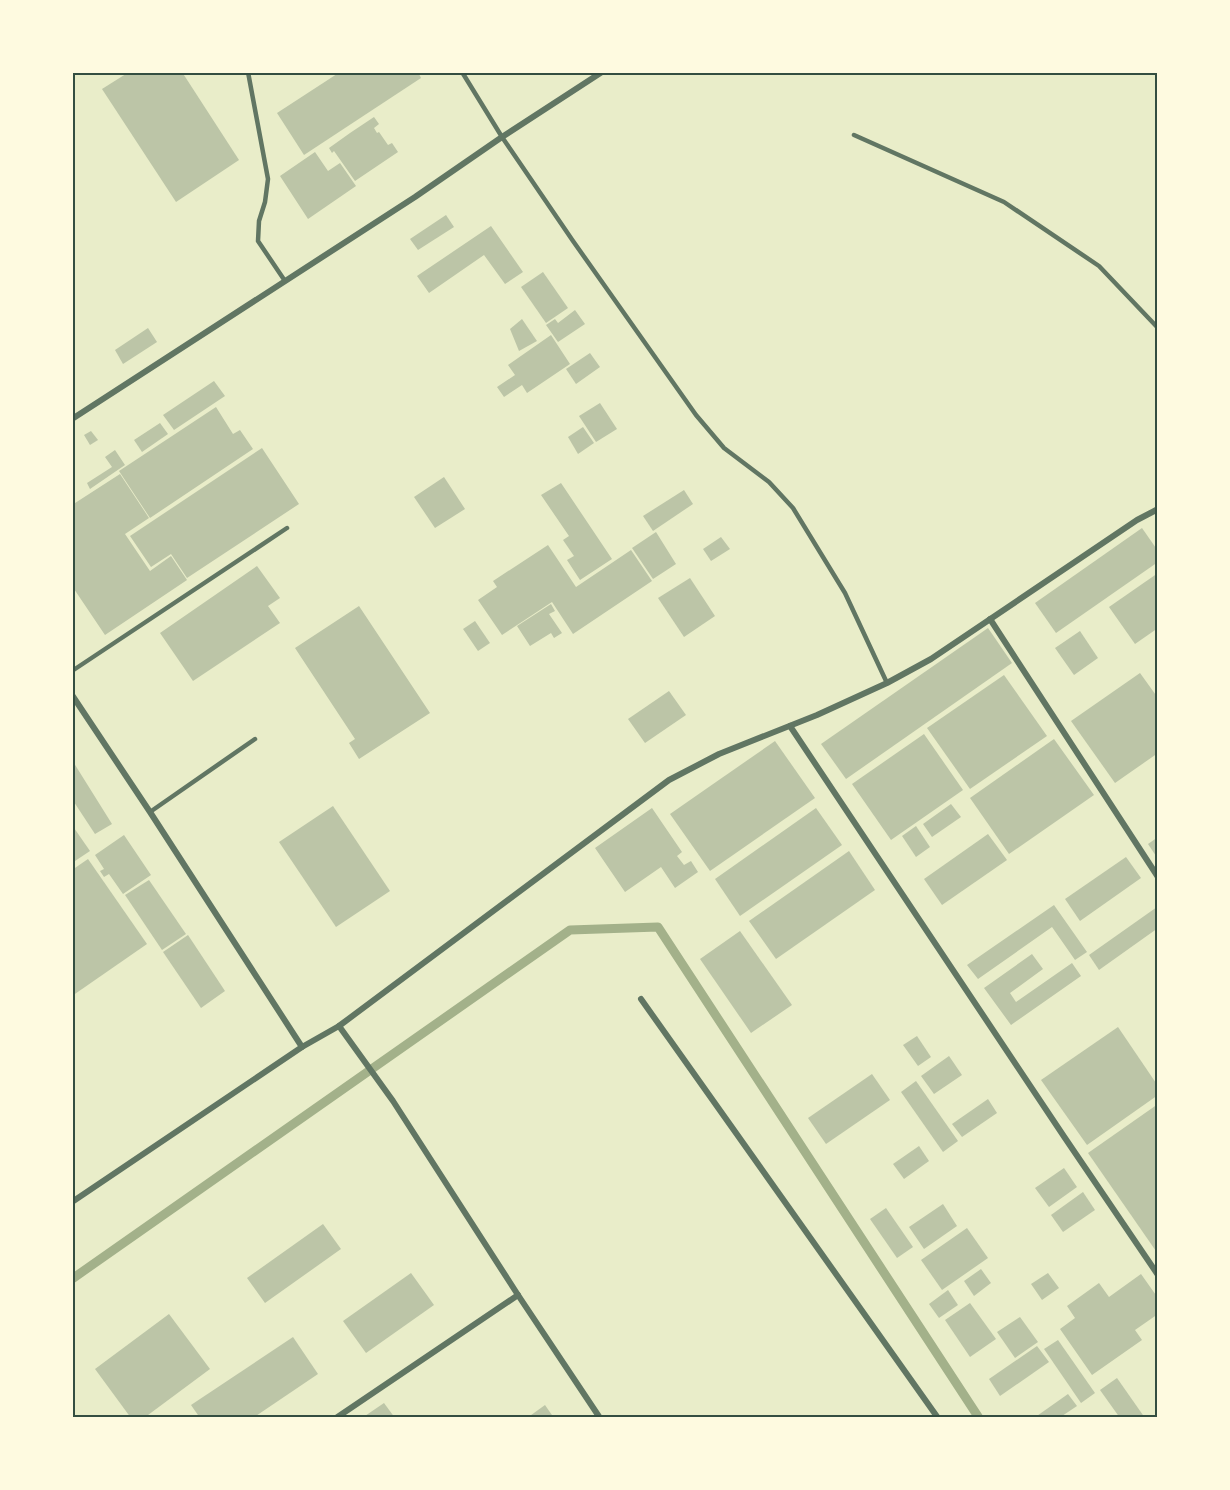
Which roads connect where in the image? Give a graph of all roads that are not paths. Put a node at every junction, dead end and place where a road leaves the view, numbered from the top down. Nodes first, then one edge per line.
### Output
1 (248, 72) edge
2 (462, 72) edge
3 (602, 72) edge
4 (854, 135) dead end
5 (502, 137) junction
6 (285, 281) junction
7 (1158, 328) edge
8 (72, 419) edge
9 (1158, 509) edge
10 (287, 528) dead end
11 (990, 619) junction
12 (72, 671) edge
13 (887, 683) junction
14 (72, 695) edge
15 (790, 726) junction
16 (255, 739) dead end
17 (150, 812) junction
18 (1158, 877) edge
19 (641, 999) dead end
20 (339, 1026) junction
21 (302, 1047) junction
22 (72, 1202) edge
23 (1158, 1275) edge
24 (518, 1295) junction
25 (336, 1418) edge
26 (600, 1418) edge
27 (938, 1418) edge

1 - 6 lane
2 - 5 lane
3 - 5 street
4 - 7 lane
5 - 6 street
5 - 13 lane
6 - 8 street
9 - 11 street
10 - 12 lane
11 - 13 street
11 - 18 street
13 - 15 street
14 - 17 street
15 - 20 street
15 - 23 street
16 - 17 lane
17 - 21 street
19 - 27 street
20 - 21 street
20 - 24 street
21 - 22 street
24 - 25 street
24 - 26 street

